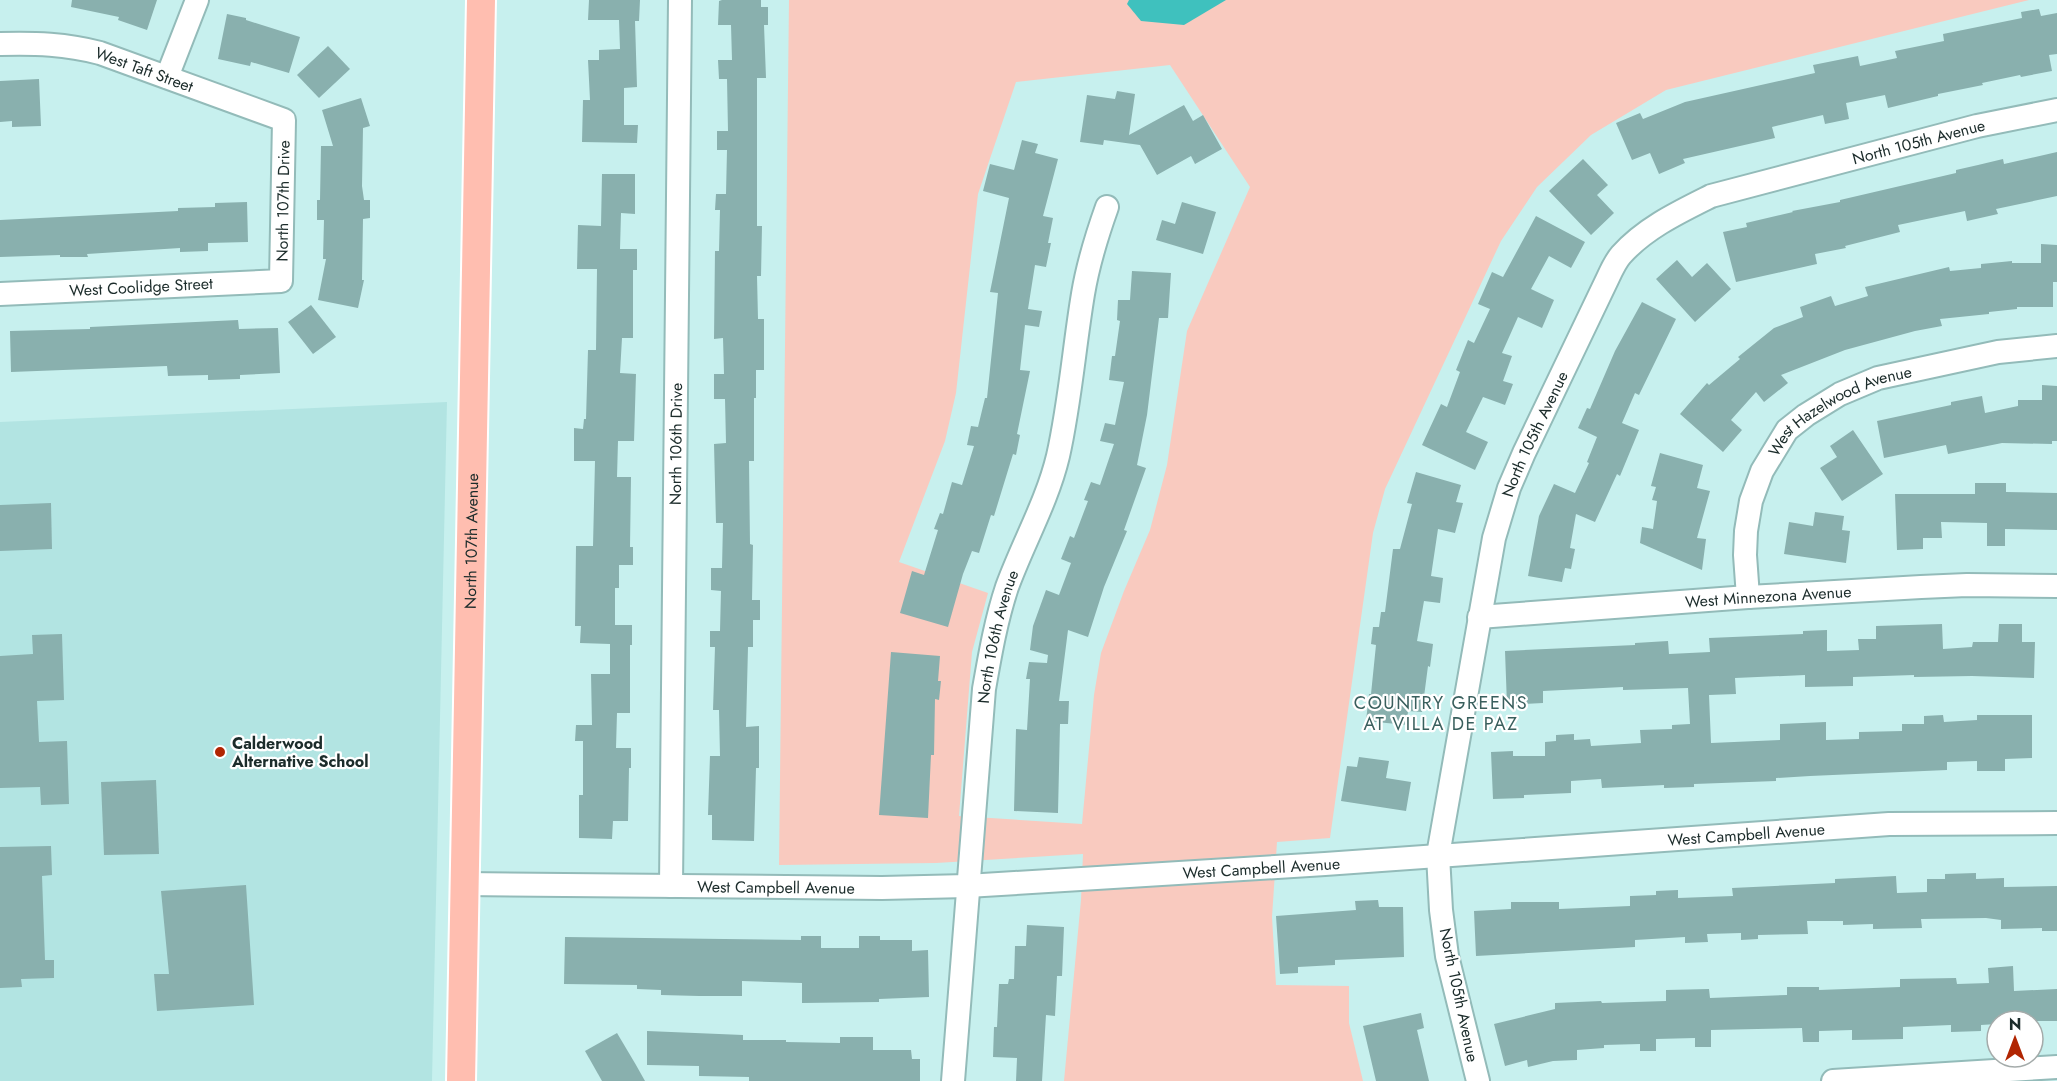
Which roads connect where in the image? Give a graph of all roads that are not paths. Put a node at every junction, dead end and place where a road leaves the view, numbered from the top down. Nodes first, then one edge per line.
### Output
1 (197, 0) edge
2 (481, 0) edge
3 (680, 0) edge
4 (0, 44) edge
5 (167, 77) junction
6 (2057, 110) edge
7 (284, 120) joint
8 (1107, 207) dead end
9 (281, 281) joint
10 (0, 294) edge
11 (2057, 346) edge
12 (2057, 586) edge
13 (1748, 597) junction
14 (1479, 617) junction
15 (2057, 823) edge
16 (1438, 855) junction
17 (464, 884) junction
18 (671, 886) junction
19 (967, 886) junction
20 (2057, 1067) edge
21 (461, 1081) edge
22 (952, 1081) edge
23 (1478, 1081) edge
24 (1833, 1081) edge

1 - 5 street
2 - 17 main road, North 107th Avenue
3 - 18 street, North 106th Drive
4 - 5 street, West Taft Street
5 - 7 street, West Taft Street
6 - 14 street, North 105th Avenue
7 - 9 street, North 107th Drive
8 - 19 street, North 106th Avenue
9 - 10 street, West Coolidge Street
11 - 13 street, West Hazelwood Avenue
12 - 13 street, West Minnezona Avenue
13 - 14 street, West Minnezona Avenue
14 - 16 street, North 105th Avenue
15 - 16 street, West Campbell Avenue
16 - 19 street, West Campbell Avenue
16 - 23 street, North 105th Avenue
17 - 18 street, West Campbell Avenue
17 - 21 main road, North 107th Avenue
18 - 19 street, West Campbell Avenue
19 - 22 street, North 106th Avenue
20 - 24 street

